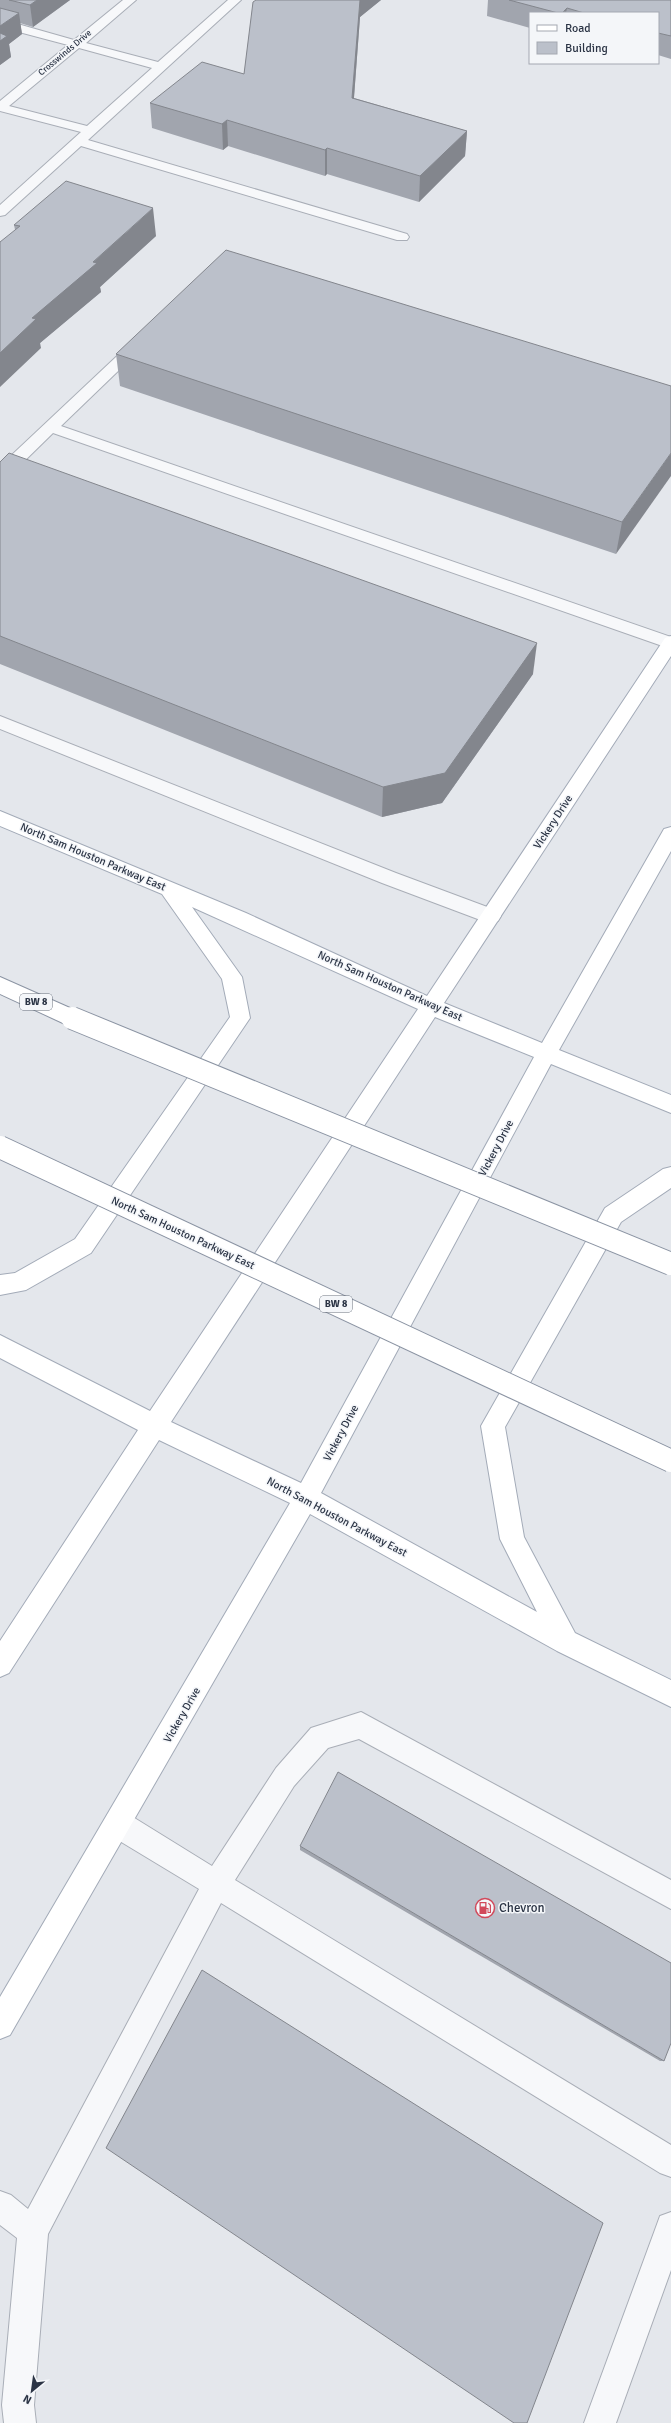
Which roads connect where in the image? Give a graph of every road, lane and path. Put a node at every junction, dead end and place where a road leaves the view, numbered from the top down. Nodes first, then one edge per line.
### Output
1 (130, 0) edge
2 (235, 0) edge
3 (0, 23) edge
4 (76, 43) junction
5 (161, 67) junction
6 (0, 107) edge
7 (90, 131) junction
8 (79, 141) junction
9 (0, 212) edge
10 (402, 237) dead end
11 (148, 335) edge
12 (50, 428) junction
13 (0, 475) edge
14 (670, 642) edge
15 (0, 722) edge
16 (0, 818) edge
17 (671, 834) edge
18 (169, 889) junction
19 (491, 916) junction
20 (0, 985) edge
21 (432, 1007) junction
22 (547, 1052) junction
23 (671, 1104) edge
24 (0, 1147) edge
25 (671, 1176) edge
26 (671, 1264) edge
27 (0, 1286) edge
28 (0, 1346) edge
29 (153, 1425) junction
30 (671, 1461) edge
31 (306, 1498) junction
32 (566, 1642) junction
33 (0, 1664) edge
34 (671, 1694) edge
35 (118, 1824) junction
36 (216, 1885) junction
37 (671, 1895) edge
38 (0, 2025) edge
39 (671, 2162) edge
40 (0, 2206) edge
41 (671, 2227) edge
42 (33, 2231) junction
43 (20, 2423) edge
44 (600, 2423) edge

1 - 4 street, Crosswinds Drive
2 - 5 street
3 - 4 street
4 - 5 street
4 - 6 street, Crosswinds Drive
5 - 7 street
6 - 7 street
7 - 8 street
8 - 9 street
8 - 10 street
11 - 12 street
12 - 13 street
12 - 14 street
14 - 19 main road, Vickery Drive
15 - 19 street
16 - 18 main road, North Sam Houston Parkway East
17 - 22 main road, Vickery Drive
18 - 21 main road, North Sam Houston Parkway East
18 - 27 main road
19 - 21 main road, Vickery Drive
20 - 26 main road, BW 8, bridge
21 - 22 main road, North Sam Houston Parkway East
21 - 29 main road, Vickery Drive
22 - 23 main road, North Sam Houston Parkway East
22 - 31 main road, Vickery Drive
24 - 30 main road, North Sam Houston Parkway East / BW 8, bridge
25 - 32 main road
28 - 29 main road, North Sam Houston Parkway East
29 - 31 main road, North Sam Houston Parkway East
29 - 33 main road, Vickery Drive
31 - 32 main road, North Sam Houston Parkway East
31 - 35 main road, Vickery Drive
32 - 34 main road, North Sam Houston Parkway East
35 - 36 street
35 - 38 main road, Vickery Drive
36 - 37 street
36 - 39 street
36 - 42 street
40 - 42 street
41 - 44 street
42 - 43 street

